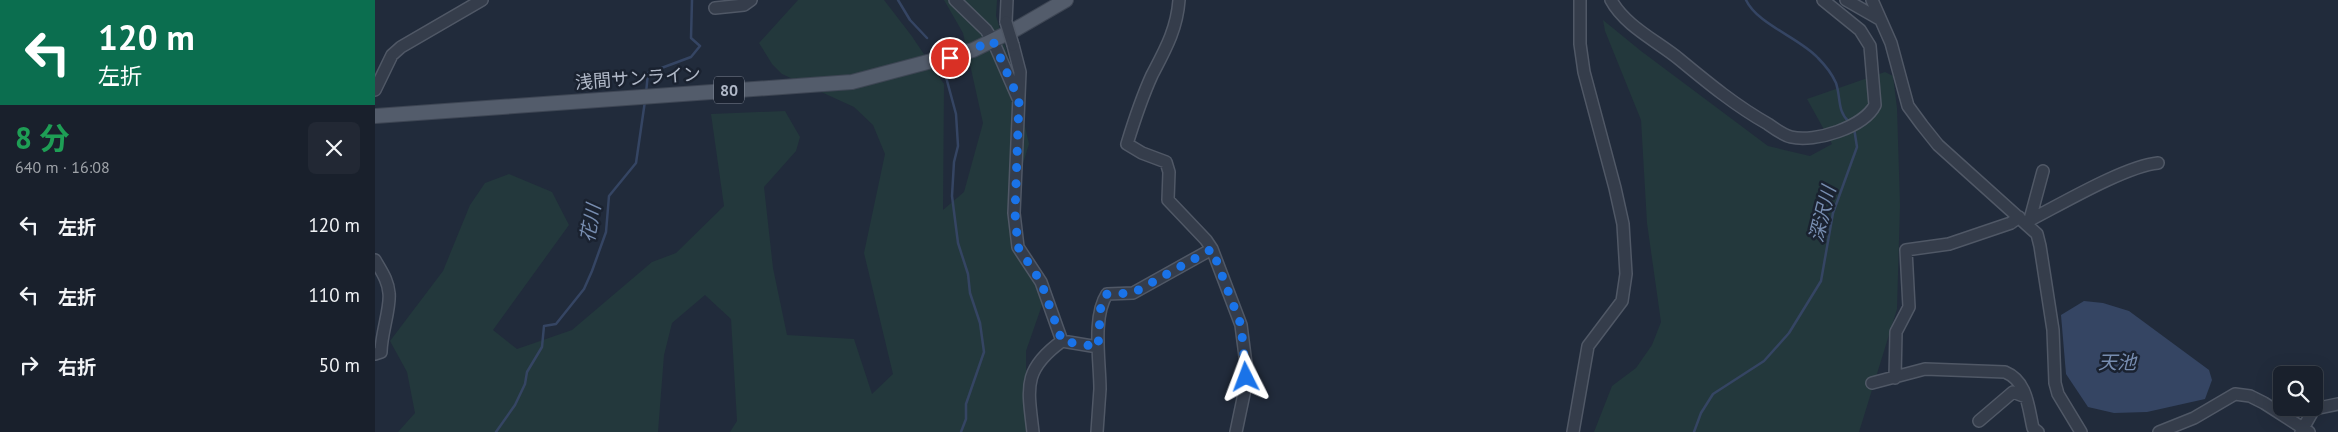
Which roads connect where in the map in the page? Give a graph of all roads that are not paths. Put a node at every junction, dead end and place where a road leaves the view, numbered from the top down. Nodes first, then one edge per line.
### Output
1 (482, 0) edge
2 (751, 0) edge
3 (955, 0) edge
4 (1007, 0) edge
5 (1066, 0) edge
6 (1179, 0) edge
7 (1580, 0) edge
8 (1611, 0) edge
9 (1823, 0) edge
10 (1846, 0) edge
11 (1872, 0) edge
12 (715, 8) dead end
13 (1881, 20) junction
14 (993, 41) junction
15 (375, 90) edge
16 (1019, 100) junction
17 (375, 116) edge
18 (2158, 164) dead end
19 (2043, 171) dead end
20 (2027, 220) junction
21 (1212, 249) junction
22 (375, 260) edge
23 (1062, 341) junction
24 (1098, 347) junction
25 (375, 354) edge
26 (1895, 378) junction
27 (1872, 383) dead end
28 (2025, 397) junction
29 (2338, 404) edge
30 (1979, 422) dead end
31 (2305, 431) edge
32 (1033, 432) edge
33 (1097, 432) edge
34 (1235, 432) edge
35 (1573, 432) edge
36 (2038, 432) edge
37 (2081, 432) edge
38 (2159, 432) edge

1 - 15 street
2 - 12 street
3 - 14 street
4 - 16 street, bridge
5 - 14 main road, 浅間サンライン / 80
6 - 21 street
7 - 35 street
8 - 9 street
10 - 13 street
11 - 13 street
13 - 20 street
14 - 16 street
14 - 17 main road, 浅間サンライン / 80
16 - 23 street
18 - 20 street
19 - 20 street
20 - 26 street
20 - 37 street
21 - 24 street
21 - 34 street
22 - 25 street
23 - 24 street
23 - 32 street
24 - 33 street
26 - 27 street
26 - 28 street
28 - 30 street
28 - 36 street
29 - 31 street
31 - 38 street

